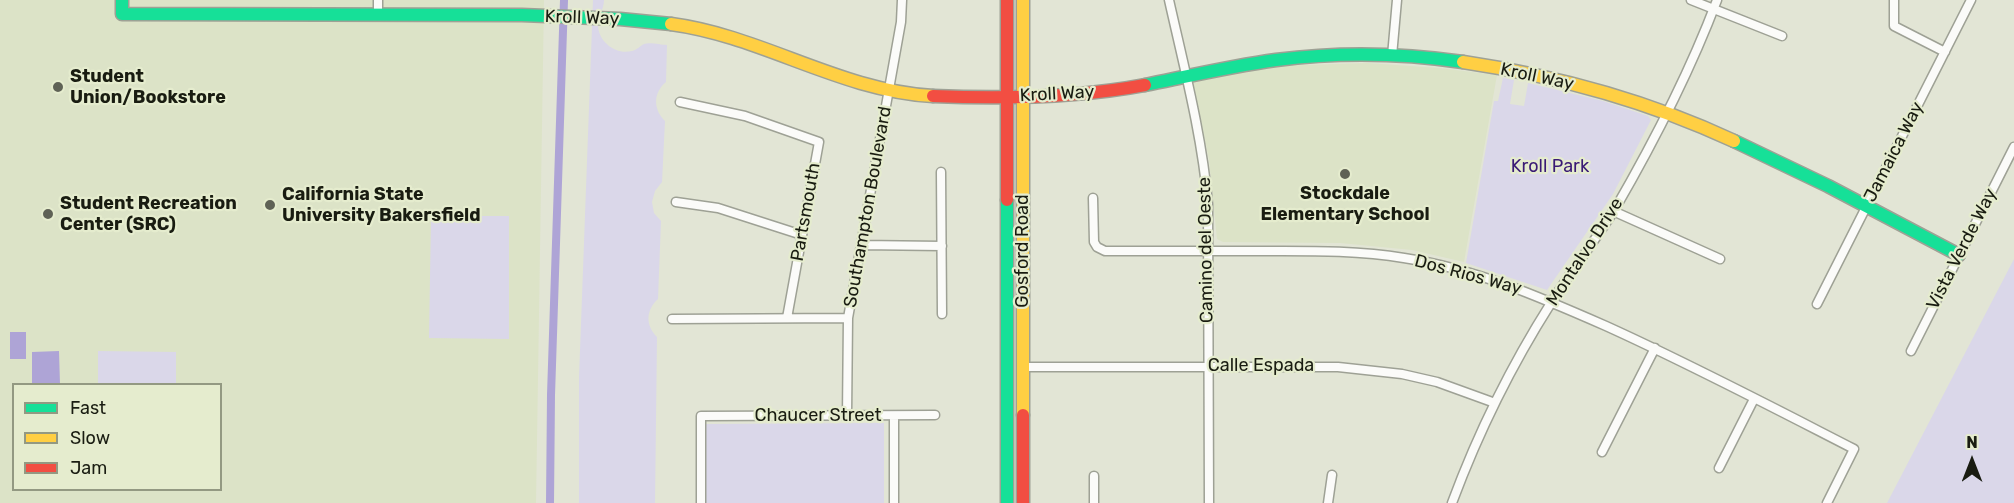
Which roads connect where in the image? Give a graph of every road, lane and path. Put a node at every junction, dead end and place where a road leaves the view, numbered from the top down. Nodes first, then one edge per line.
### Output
1 (122, 0) edge
2 (378, 0) edge
3 (902, 0) edge
4 (1007, 0) edge
5 (1023, 0) edge
6 (1169, 0) edge
7 (1397, 0) edge
8 (1691, 0) edge
9 (1894, 0) edge
10 (1971, 0) edge
11 (1715, 4) edge
12 (378, 14) junction
13 (1782, 36) dead end
14 (1945, 52) junction
15 (1392, 56) junction
16 (1185, 75) junction
17 (889, 91) junction
18 (1023, 96) junction
19 (1007, 97) junction
20 (680, 102) dead end
21 (1665, 112) junction
22 (2014, 147) edge
23 (941, 172) dead end
24 (1093, 198) dead end
25 (676, 202) dead end
26 (1866, 207) junction
27 (1613, 211) junction
28 (802, 235) junction
29 (861, 245) junction
30 (942, 246) junction
31 (1208, 251) junction
32 (1959, 255) junction
33 (1720, 259) dead end
34 (1552, 302) junction
35 (1817, 303) dead end
36 (942, 314) dead end
37 (787, 318) junction
38 (848, 318) junction
39 (672, 319) dead end
40 (1655, 348) junction
41 (1911, 351) dead end
42 (1209, 366) junction
43 (1023, 367) junction
44 (1754, 399) junction
45 (1495, 402) junction
46 (847, 416) junction
47 (894, 416) junction
48 (935, 416) dead end
49 (1602, 452) dead end
50 (1719, 468) dead end
51 (1332, 475) dead end
52 (1094, 476) dead end
53 (701, 503) edge
54 (894, 503) edge
55 (1007, 503) edge
56 (1023, 503) edge
57 (1094, 503) edge
58 (1209, 503) edge
59 (1328, 503) edge
60 (1452, 503) edge
61 (1827, 503) edge

1 - 12 street, Kroll Way
2 - 12 street
3 - 17 street, Southampton Boulevard
4 - 19 street, Gosford Road
5 - 18 street, Gosford Road
6 - 16 street, Camino del Oeste
7 - 15 street
8 - 11 street
9 - 14 street
10 - 14 street, Jamaica Way
11 - 13 street
11 - 21 street, Montalvo Drive
12 - 17 street, Kroll Way
14 - 26 street, Jamaica Way
15 - 16 street, Kroll Way
15 - 21 street, Kroll Way
16 - 18 street, Kroll Way
16 - 31 street, Camino del Oeste
17 - 19 street, Kroll Way
17 - 29 street, Southampton Boulevard
18 - 19 street, Kroll Way
18 - 43 street, Gosford Road
19 - 55 street, Gosford Road
20 - 28 street, Partsmouth
21 - 26 street, Kroll Way
21 - 27 street, Montalvo Drive
22 - 32 street, Vista Verde Way
23 - 30 street
24 - 31 street, Dos Rios Way
25 - 28 street
26 - 32 street, Kroll Way
26 - 35 street, Jamaica Way
27 - 33 street
27 - 34 street, Montalvo Drive
28 - 37 street, Partsmouth
29 - 30 street
29 - 38 street, Southampton Boulevard
30 - 36 street
31 - 34 street, Dos Rios Way
31 - 42 street, Camino del Oeste
32 - 41 street, Vista Verde Way
34 - 40 street, Dos Rios Way
34 - 45 street, Montalvo Drive
37 - 38 street
37 - 39 street
38 - 46 street, Southampton Boulevard
40 - 44 street, Dos Rios Way
40 - 49 street
42 - 43 street, Calle Espada
42 - 45 street, Calle Espada
42 - 58 street, Camino del Oeste
43 - 56 street, Gosford Road
44 - 50 street
44 - 61 street, Dos Rios Way
45 - 60 street, Montalvo Drive
46 - 47 street, Chaucer Street
46 - 53 street, Chaucer Street
47 - 48 street, Chaucer Street
47 - 54 street
51 - 59 street
52 - 57 street

